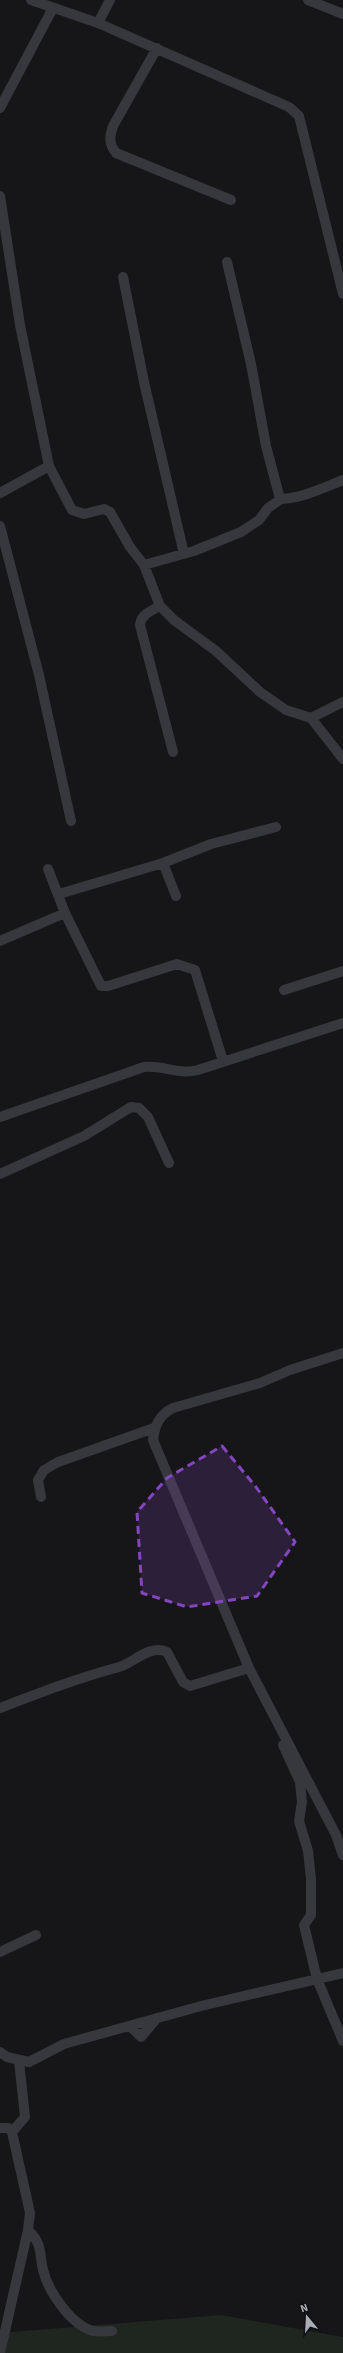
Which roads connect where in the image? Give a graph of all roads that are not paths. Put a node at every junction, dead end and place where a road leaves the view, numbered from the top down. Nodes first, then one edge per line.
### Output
1 (31, 0) edge
2 (110, 0) edge
3 (308, 0) edge
4 (54, 8) junction
5 (343, 14) edge
6 (98, 23) junction
7 (157, 48) junction
8 (0, 108) edge
9 (0, 196) edge
10 (231, 200) dead end
11 (3, 243) edge
12 (227, 262) dead end
13 (123, 277) dead end
14 (343, 294) edge
15 (49, 466) junction
16 (343, 480) edge
17 (0, 493) edge
18 (281, 498) junction
19 (0, 526) edge
20 (184, 554) junction
21 (144, 565) junction
22 (160, 606) junction
23 (343, 702) edge
24 (311, 718) junction
25 (173, 752) dead end
26 (343, 759) edge
27 (71, 821) dead end
28 (276, 827) dead end
29 (163, 863) junction
30 (48, 869) dead end
31 (59, 894) junction
32 (176, 896) dead end
33 (65, 913) junction
34 (0, 941) edge
35 (343, 971) edge
36 (284, 990) dead end
37 (343, 1023) edge
38 (224, 1061) junction
39 (0, 1117) edge
40 (169, 1163) dead end
41 (0, 1174) edge
42 (343, 1353) edge
43 (154, 1428) junction
44 (41, 1497) dead end
45 (249, 1668) junction
46 (0, 1708) edge
47 (277, 1723) junction
48 (343, 1855) edge
49 (36, 1935) dead end
50 (0, 1952) edge
51 (343, 1973) edge
52 (317, 1980) junction
53 (343, 2041) edge
54 (0, 2052) edge
55 (19, 2062) junction
56 (0, 2128) edge
57 (12, 2132) junction
58 (28, 2230) junction
59 (112, 2331) dead end
60 (0, 2353) edge

1 - 4 street
2 - 6 street
3 - 5 street
4 - 6 street
4 - 8 street
6 - 7 street
7 - 10 street
7 - 14 street
9 - 11 street
11 - 15 street
12 - 18 street
13 - 20 street
15 - 17 street
15 - 21 street
16 - 18 street
18 - 20 street
19 - 27 street
20 - 21 street
21 - 22 street
22 - 24 street
22 - 25 street
23 - 24 street
24 - 26 street
28 - 29 street
29 - 31 street
29 - 32 street
30 - 31 street
31 - 33 street
33 - 34 street
33 - 38 street
35 - 36 street
37 - 38 street
38 - 39 street
40 - 41 street
42 - 43 street
43 - 44 street
43 - 45 street
45 - 46 street
45 - 47 street
47 - 48 street
47 - 52 street
49 - 50 street
51 - 52 street
52 - 53 street
52 - 55 street
54 - 55 street
55 - 57 street
56 - 57 street
57 - 58 street
58 - 59 street
58 - 60 street

